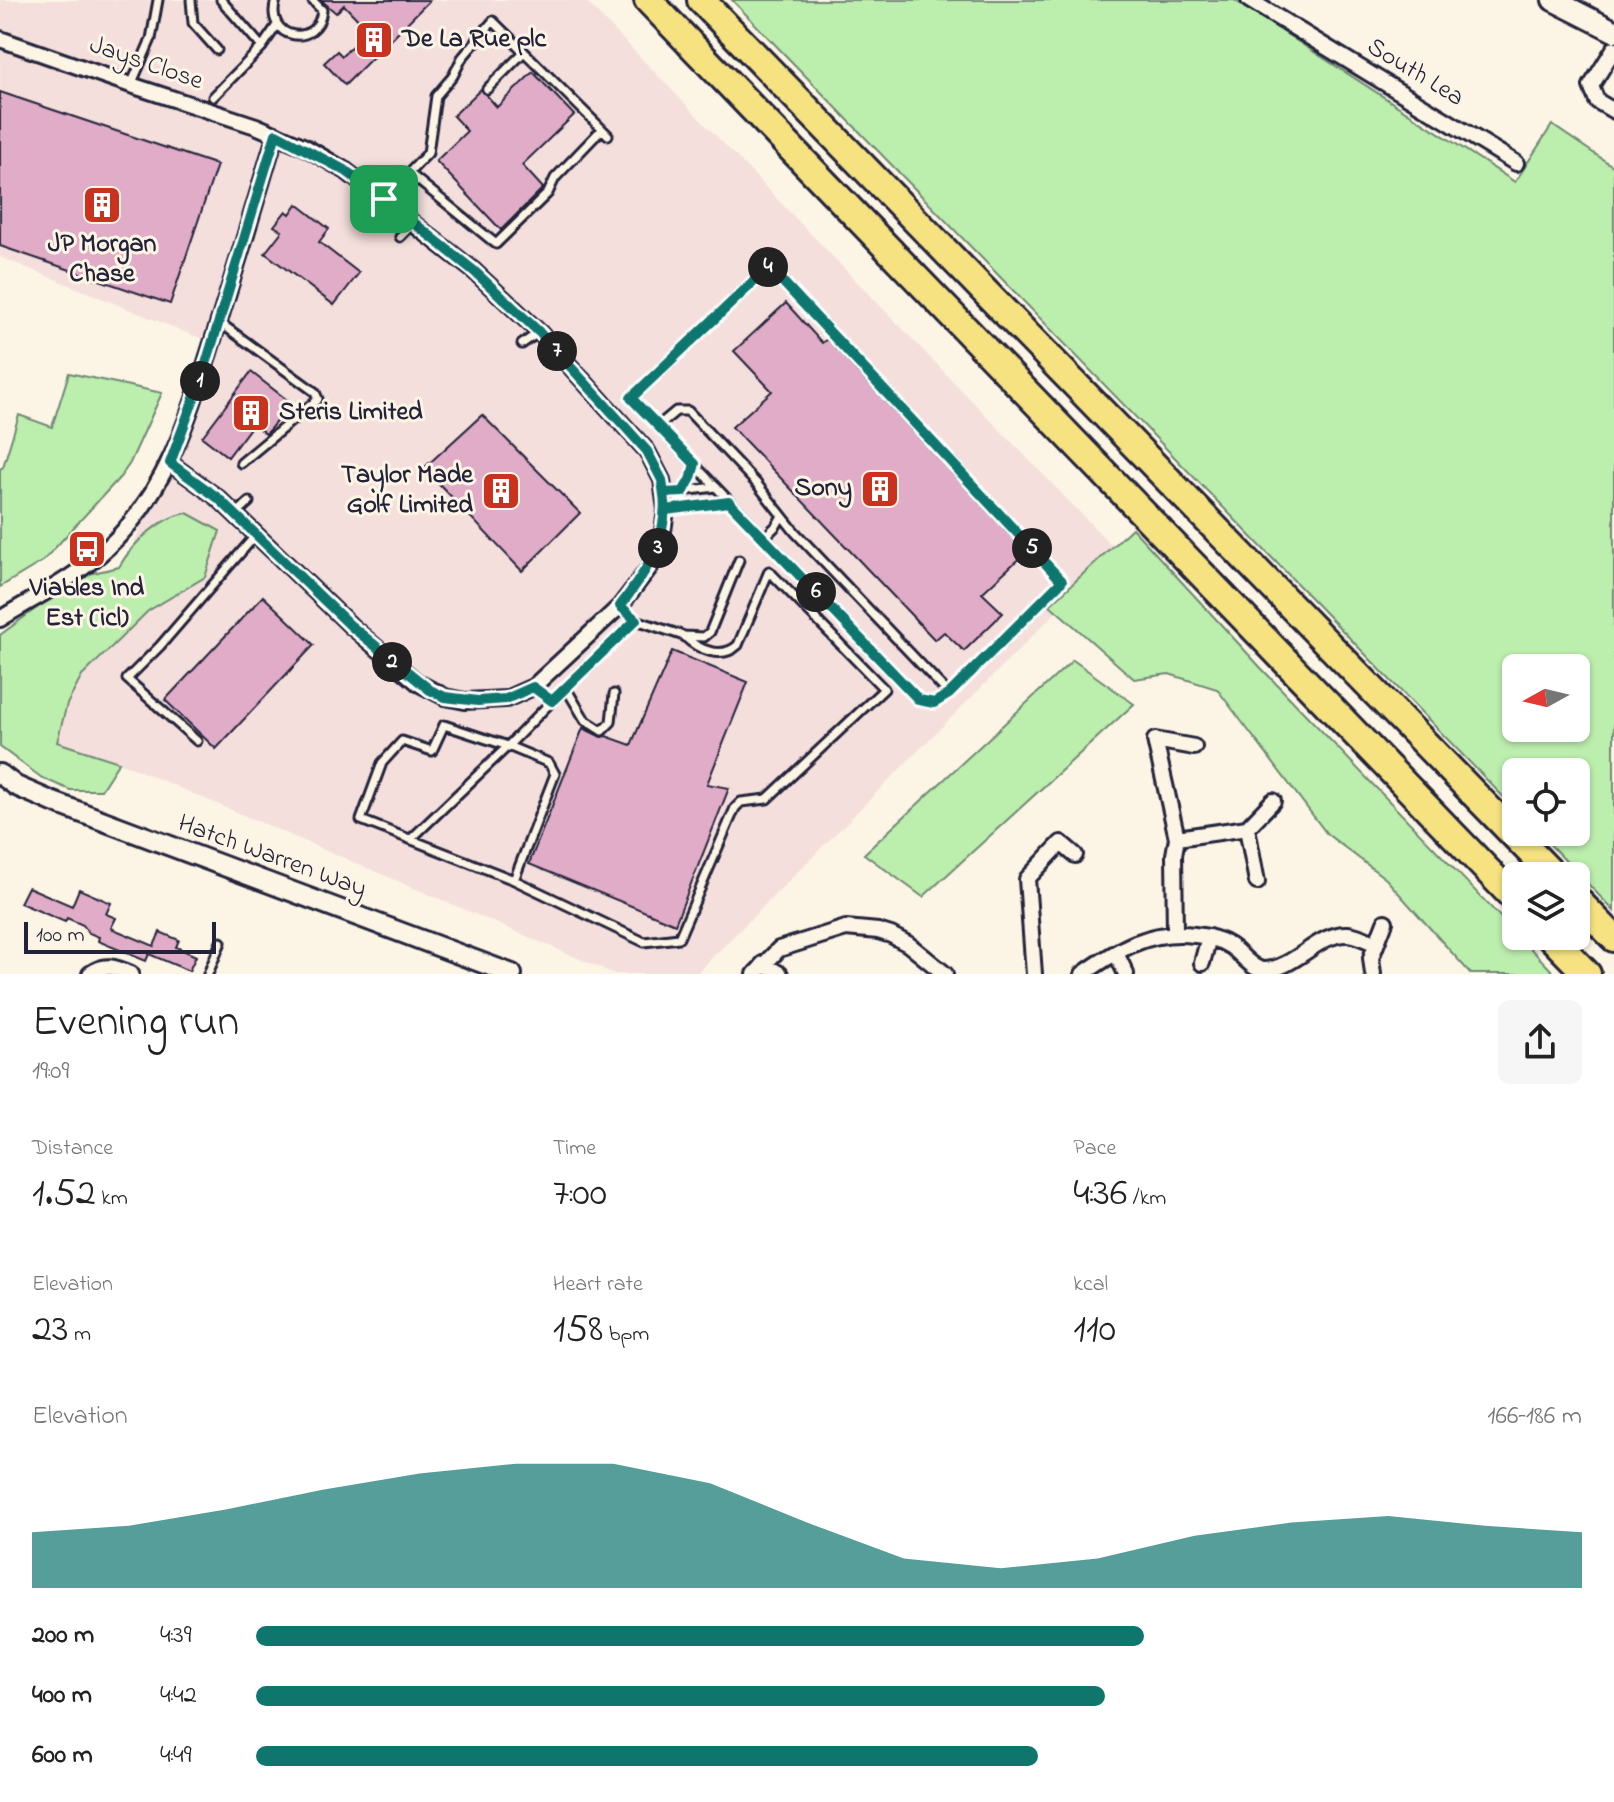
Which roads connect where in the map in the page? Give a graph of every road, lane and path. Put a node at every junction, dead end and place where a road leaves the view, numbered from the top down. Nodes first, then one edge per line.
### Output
1 (158, 0) edge
2 (191, 0) edge
3 (221, 0) edge
4 (276, 0) edge
5 (312, 0) edge
6 (648, 0) edge
7 (701, 0) edge
8 (1249, 0) edge
9 (1553, 0) edge
10 (277, 25) junction
11 (1614, 31) edge
12 (0, 39) edge
13 (262, 47) junction
14 (1614, 49) edge
15 (217, 50) dead end
16 (524, 52) junction
17 (131, 85) junction
18 (487, 89) dead end
19 (213, 97) dead end
20 (1614, 111) edge
21 (276, 134) junction
22 (1516, 163) dead end
23 (409, 173) junction
24 (384, 199) junction
25 (414, 223) junction
26 (400, 237) dead end
27 (219, 322) junction
28 (539, 332) junction
29 (522, 344) dead end
30 (658, 426) junction
31 (170, 463) junction
32 (241, 463) dead end
33 (695, 464) junction
34 (716, 487) junction
35 (683, 492) junction
36 (664, 493) junction
37 (249, 502) dead end
38 (729, 502) junction
39 (666, 510) junction
40 (234, 515) junction
41 (782, 516) junction
42 (255, 536) junction
43 (764, 538) junction
44 (739, 560) dead end
45 (620, 606) junction
46 (0, 618) edge
47 (636, 620) junction
48 (684, 636) junction
49 (533, 687) junction
50 (566, 688) junction
51 (614, 694) dead end
52 (949, 694) junction
53 (552, 701) junction
54 (197, 741) dead end
55 (510, 743) junction
56 (1194, 747) dead end
57 (0, 774) edge
58 (8, 784) edge
59 (1273, 801) dead end
60 (1060, 828) dead end
61 (1247, 828) junction
62 (1177, 838) junction
63 (411, 839) junction
64 (1061, 843) junction
65 (1075, 855) dead end
66 (1540, 862) edge
67 (514, 880) junction
68 (1257, 882) dead end
69 (1502, 885) edge
70 (1590, 913) edge
71 (1385, 922) dead end
72 (1175, 932) junction
73 (1209, 937) junction
74 (1614, 938) edge
75 (221, 942) dead end
76 (1376, 944) junction
77 (1564, 950) edge
78 (1116, 953) junction
79 (1202, 963) dead end
80 (759, 969) edge
81 (1262, 972) edge
82 (90, 974) edge
83 (131, 974) edge
84 (208, 974) edge
85 (512, 974) edge
86 (780, 974) edge
87 (945, 974) edge
88 (1034, 974) edge
89 (1083, 974) edge
90 (1126, 974) edge
91 (1373, 974) edge
92 (1587, 974) edge

1 - 17 lane
2 - 15 lane
3 - 13 lane
4 - 10 lane
5 - 10 lane
6 - 69 highway
7 - 66 highway
8 - 22 street, South Lea
9 - 11 main road
10 - 13 lane
12 - 17 street, Jays Close
13 - 19 lane
14 - 20 street
16 - 18 lane
16 - 23 lane
16 - 23 lane
17 - 21 street, Jays Close
21 - 24 street, Jays Close
21 - 27 street
23 - 24 lane
24 - 25 street, Jays Close
25 - 26 lane
25 - 28 street, Jays Close
27 - 31 street
27 - 32 lane
28 - 29 lane
28 - 36 street, Jays Close
30 - 33 lane
30 - 41 lane
30 - 52 lane
31 - 40 street, Jays Close
31 - 46 street
33 - 34 lane
33 - 35 lane
34 - 35 lane
34 - 38 lane
35 - 36 lane
36 - 39 street, Jays Close
37 - 40 lane
38 - 39 lane
38 - 43 lane
39 - 45 street, Jays Close
40 - 42 street, Jays Close
41 - 43 lane
41 - 52 lane
42 - 49 street, Jays Close
42 - 54 lane
43 - 52 lane
44 - 48 lane
45 - 47 lane
45 - 49 street, Jays Close
47 - 48 lane
47 - 50 lane
48 - 67 lane
49 - 53 lane
50 - 51 lane
50 - 53 lane
53 - 55 lane
55 - 63 lane
55 - 63 lane
55 - 67 lane
56 - 62 street
57 - 58 street, Hatch Warren Way
58 - 85 street, Hatch Warren Way
59 - 61 street
60 - 64 street
61 - 62 street
61 - 68 street
62 - 72 street
63 - 67 lane
64 - 65 street
64 - 88 street
70 - 74 highway
71 - 76 street
72 - 73 street
72 - 78 street
73 - 79 street
73 - 81 street
75 - 84 lane
76 - 81 street
76 - 91 street
77 - 92 highway
78 - 89 street
78 - 90 street
80 - 86 street
80 - 87 street
82 - 83 street

